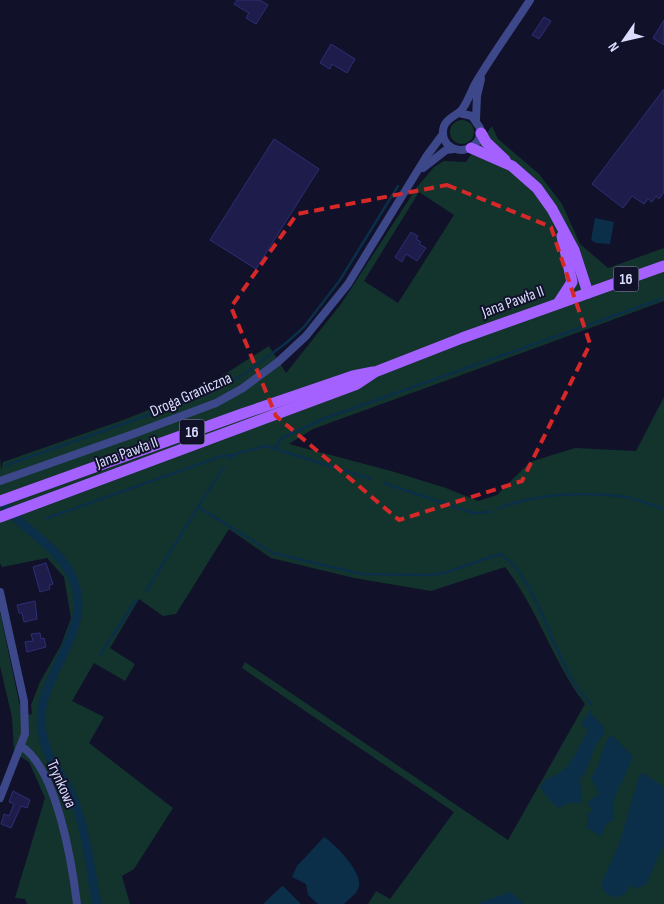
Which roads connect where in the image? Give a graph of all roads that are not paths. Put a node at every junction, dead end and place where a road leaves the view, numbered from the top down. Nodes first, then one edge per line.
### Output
1 (530, 0) edge
2 (482, 75) junction
3 (459, 113) junction
4 (476, 119) junction
5 (481, 133) junction
6 (443, 134) junction
7 (471, 148) junction
8 (454, 149) junction
9 (512, 166) junction
10 (417, 172) junction
11 (559, 222) junction
12 (664, 266) edge
13 (588, 293) junction
14 (559, 303) junction
15 (375, 372) junction
16 (1, 480) edge
17 (5, 499) edge
18 (0, 517) edge
19 (0, 592) edge
20 (22, 746) junction
21 (0, 798) edge
22 (77, 904) edge

1 - 2 street
2 - 3 street
2 - 4 street
3 - 4 street
3 - 6 street
4 - 5 street
5 - 7 street
5 - 9 main road
6 - 8 street
6 - 10 street, Droga Graniczna
7 - 8 street
7 - 9 main road
8 - 10 street, Droga Graniczna
9 - 11 main road
10 - 16 street, Droga Graniczna
11 - 13 main road
11 - 14 main road
12 - 13 main road, Jana Pawła II / 16
13 - 14 main road, Jana Pawła II / 16
14 - 15 main road, Jana Pawła II / 16
15 - 17 main road, Jana Pawła II / 16
15 - 18 main road, Jana Pawła II / 16
19 - 20 street
20 - 21 street
20 - 22 street, Trynkowa

